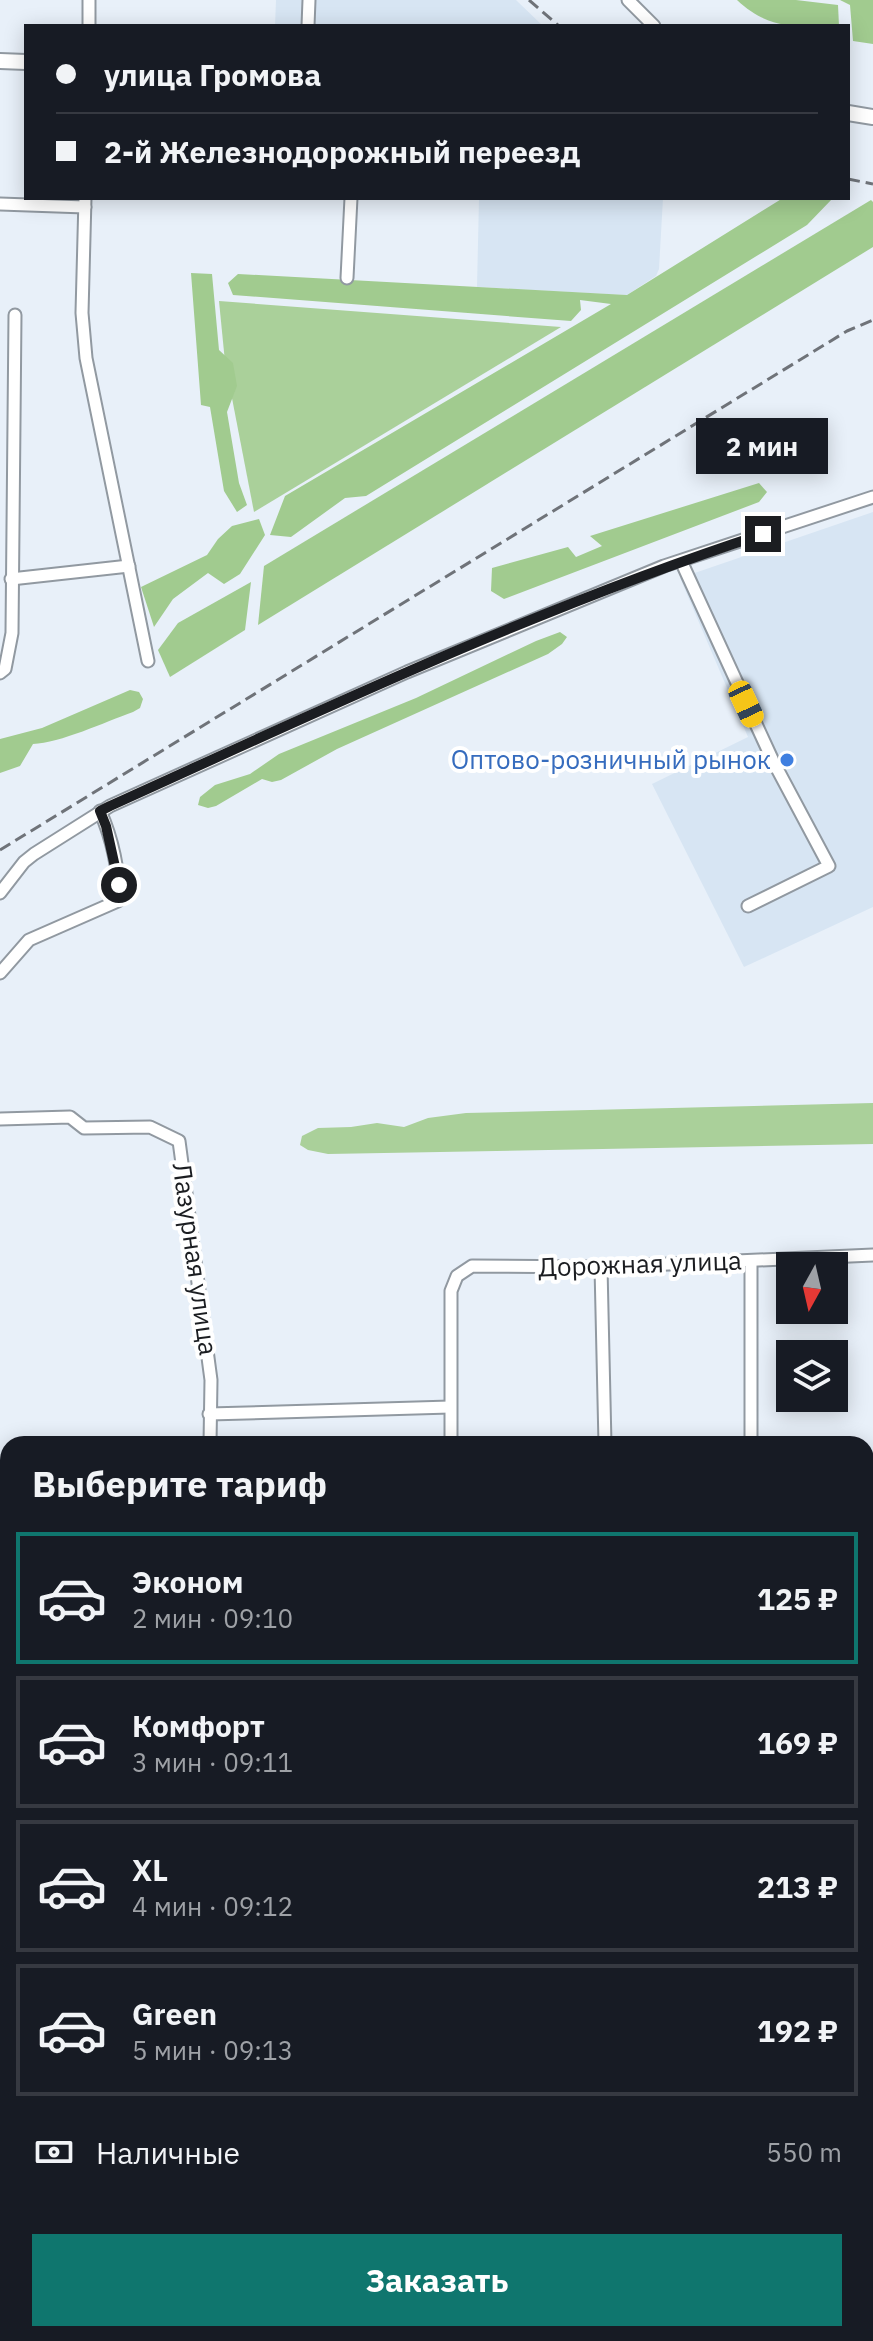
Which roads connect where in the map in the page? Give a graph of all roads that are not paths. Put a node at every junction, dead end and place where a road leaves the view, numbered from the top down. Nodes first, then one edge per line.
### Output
1 (89, 0) edge
2 (309, 0) edge
3 (628, 0) edge
4 (89, 24) edge
5 (308, 24) edge
6 (652, 24) edge
7 (0, 61) edge
8 (24, 62) edge
9 (850, 113) edge
10 (873, 117) edge
11 (351, 200) edge
12 (85, 203) edge
13 (0, 204) edge
14 (347, 278) dead end
15 (15, 315) dead end
16 (873, 497) edge
17 (681, 561) junction
18 (129, 566) junction
19 (11, 579) junction
20 (148, 661) dead end
21 (0, 673) edge
22 (100, 811) junction
23 (0, 893) edge
24 (748, 906) dead end
25 (0, 973) edge
26 (0, 1119) edge
27 (873, 1255) edge
28 (751, 1261) junction
29 (601, 1267) junction
30 (450, 1407) junction
31 (209, 1414) junction
32 (210, 1436) edge
33 (451, 1436) edge
34 (605, 1436) edge
35 (751, 1436) edge

1 - 4 street
2 - 5 street
3 - 6 street
7 - 8 main road
9 - 10 main road
11 - 14 street
12 - 13 street
12 - 18 street
15 - 19 street
16 - 17 street
17 - 22 street
17 - 24 street
18 - 19 street
18 - 20 street
19 - 21 street
22 - 23 street
22 - 25 street
26 - 31 street, Лазурная улица
27 - 28 street, Дорожная улица
28 - 29 street, Дорожная улица
28 - 35 street
29 - 30 street, Дорожная улица
29 - 34 street
30 - 31 street
30 - 33 street
31 - 32 street, Лазурная улица

